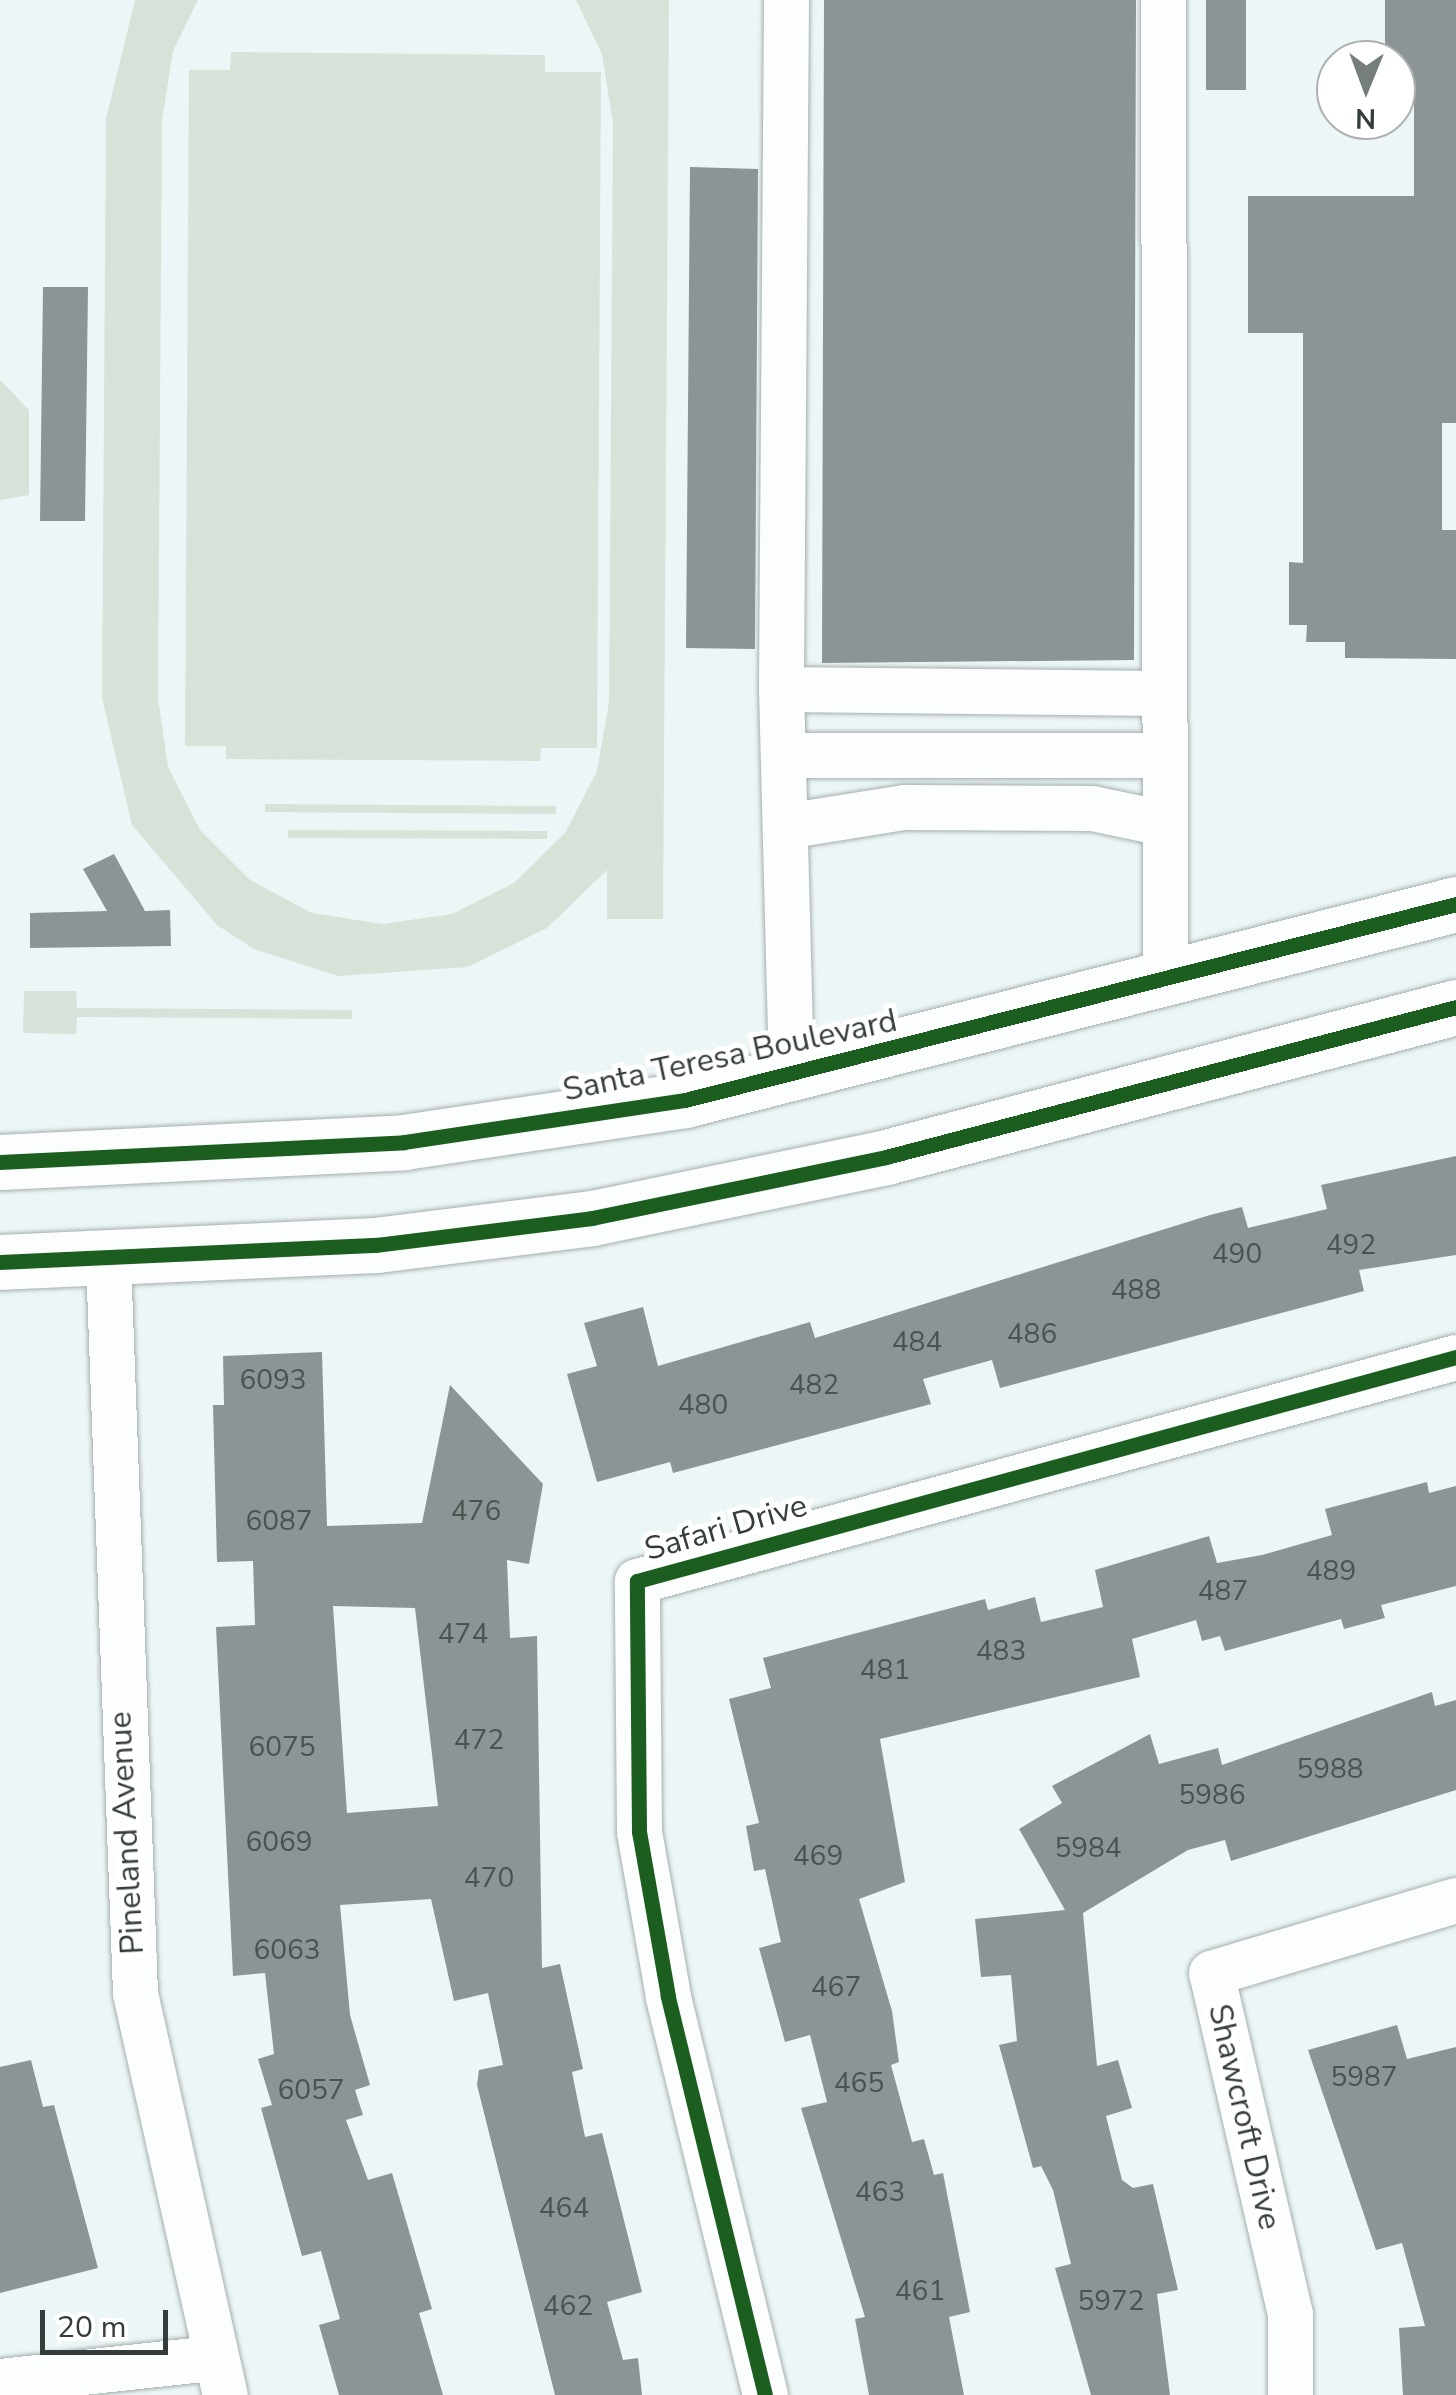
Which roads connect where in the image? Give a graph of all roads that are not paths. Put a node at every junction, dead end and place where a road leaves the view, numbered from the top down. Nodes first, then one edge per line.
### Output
1 (786, 0) edge
2 (1164, 0) edge
3 (781, 689) junction
4 (1163, 693) junction
5 (783, 755) junction
6 (1164, 755) junction
7 (1163, 824) junction
8 (785, 826) junction
9 (1456, 904) edge
10 (1165, 982) junction
11 (1456, 1007) edge
12 (791, 1076) junction
13 (0, 1162) edge
14 (108, 1260) junction
15 (0, 1262) edge
16 (1456, 1357) edge
17 (1456, 1900) edge
18 (219, 2377) edge
19 (0, 2381) edge
20 (764, 2395) edge
21 (1290, 2395) edge

1 - 3 street
2 - 4 street
3 - 4 street
3 - 5 street
4 - 6 street
5 - 6 street
5 - 8 street
6 - 7 street
7 - 8 street
7 - 10 street
8 - 12 street
9 - 10 main road, Santa Teresa Boulevard
10 - 12 main road, Santa Teresa Boulevard
11 - 14 main road
12 - 13 main road, Santa Teresa Boulevard
14 - 15 main road
14 - 18 street, Pineland Avenue
16 - 20 street, Safari Drive
17 - 21 street, Shawcroft Drive
18 - 19 street

